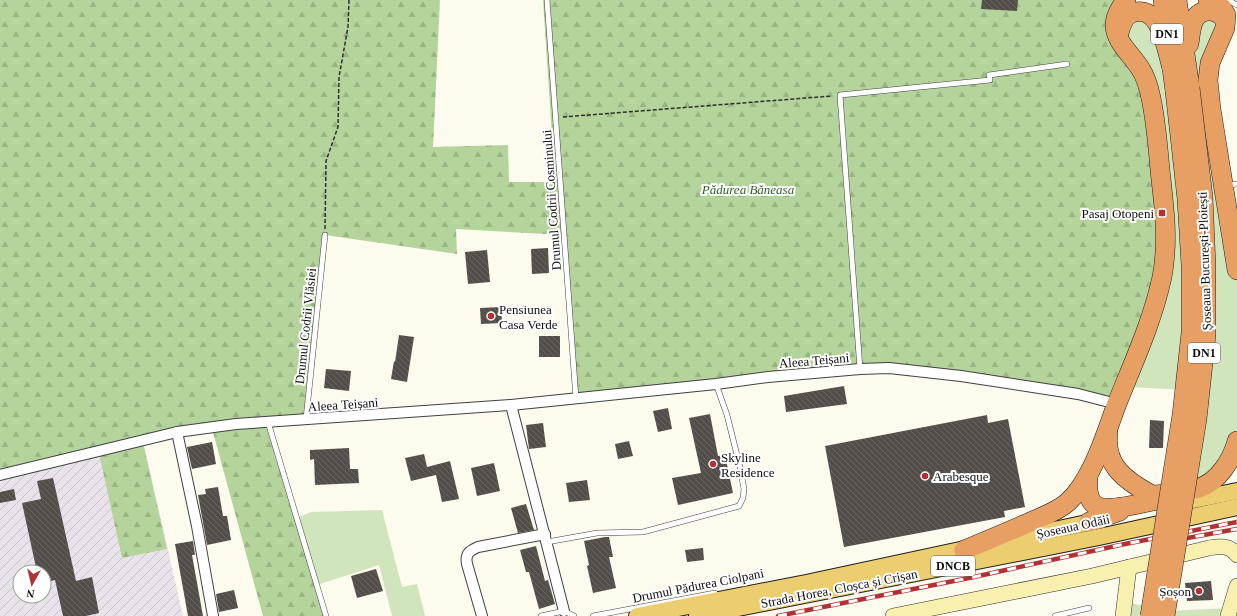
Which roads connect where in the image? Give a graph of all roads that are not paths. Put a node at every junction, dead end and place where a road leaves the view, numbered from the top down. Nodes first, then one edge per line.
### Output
1 (547, 0) edge
2 (1126, 0) edge
3 (1163, 0) edge
4 (1177, 0) edge
5 (1208, 0) edge
6 (1228, 0) edge
7 (1237, 5) edge
8 (1226, 23) junction
9 (1119, 40) junction
10 (1067, 64) dead end
11 (1179, 67) junction
12 (1182, 90) junction
13 (1230, 185) edge
14 (325, 235) road end
15 (1237, 270) edge
16 (860, 368) junction
17 (716, 384) junction
18 (576, 399) junction
19 (1117, 404) junction
20 (511, 405) junction
21 (306, 419) junction
22 (268, 422) junction
23 (1109, 428) junction
24 (177, 432) junction
25 (1237, 441) edge
26 (1237, 458) edge
27 (1116, 468) junction
28 (0, 475) edge
29 (1088, 478) junction
30 (1237, 491) edge
31 (1147, 499) junction
32 (1237, 507) edge
33 (1094, 530) junction
34 (546, 538) junction
35 (964, 550) junction
36 (1237, 555) edge
37 (908, 562) joint
38 (1129, 567) junction
39 (1237, 586) edge
40 (807, 589) junction
41 (723, 591) dead end
42 (1089, 608) dead end
43 (564, 611) junction
44 (1232, 611) edge
45 (213, 616) edge
46 (326, 616) edge
47 (482, 616) edge
48 (541, 616) edge
49 (574, 616) edge
50 (593, 616) edge
51 (636, 616) edge
52 (697, 616) edge
53 (893, 616) edge
54 (1055, 616) edge
55 (1123, 616) edge
56 (1150, 616) edge
57 (1165, 616) edge

1 - 18 lane, Drumul Codrii Cosminului
2 - 9 highway
3 - 11 highway, Șoseaua București-Ploiești / DN1
4 - 11 highway, Șoseaua București-Ploiești / DN1
5 - 8 highway
6 - 7 lane
8 - 11 highway
8 - 13 highway
9 - 11 highway
9 - 19 highway
10 - 16 lane
11 - 12 highway, Șoseaua București-Ploiești / DN1
12 - 56 highway, Șoseaua București-Ploiești / DN1, bridge
12 - 57 highway, Șoseaua București-Ploiești / DN1, bridge
13 - 15 highway
14 - 21 lane, Drumul Codrii Vlăsiei
16 - 17 street, Aleea Teișani
16 - 19 street, Aleea Teișani
17 - 18 street, Aleea Teișani
17 - 34 lane
18 - 20 street, Aleea Teișani
19 - 23 highway
20 - 21 street, Aleea Teișani
20 - 34 street
21 - 22 street, Aleea Teișani
22 - 24 street, Aleea Teișani
22 - 46 lane
23 - 27 highway
23 - 29 highway
24 - 28 street, Aleea Teișani
24 - 45 street
25 - 31 highway
26 - 31 highway
27 - 29 highway
27 - 31 highway
29 - 31 highway
29 - 35 highway
30 - 33 main road, Șoseaua Odăii / DNCB
31 - 33 highway
32 - 33 main road, Șoseaua Odăii / DNCB
33 - 35 main road, Șoseaua Odăii / DNCB
33 - 40 main road, Strada Horea, Cloșca și Crișan / DNCB
34 - 43 street
34 - 47 street
35 - 37 main road, Șoseaua Odăii / DNCB
36 - 38 street
37 - 40 main road, Strada Horea, Cloșca și Crișan / DNCB
38 - 53 street
38 - 55 street
39 - 44 street
40 - 51 main road, Strada Horea, Cloșca și Crișan / DNCB
40 - 52 main road, Strada Horea, Cloșca și Crișan / DNCB
41 - 50 lane, Drumul Pădurea Ciolpani
42 - 54 lane
43 - 48 lane
43 - 49 lane

